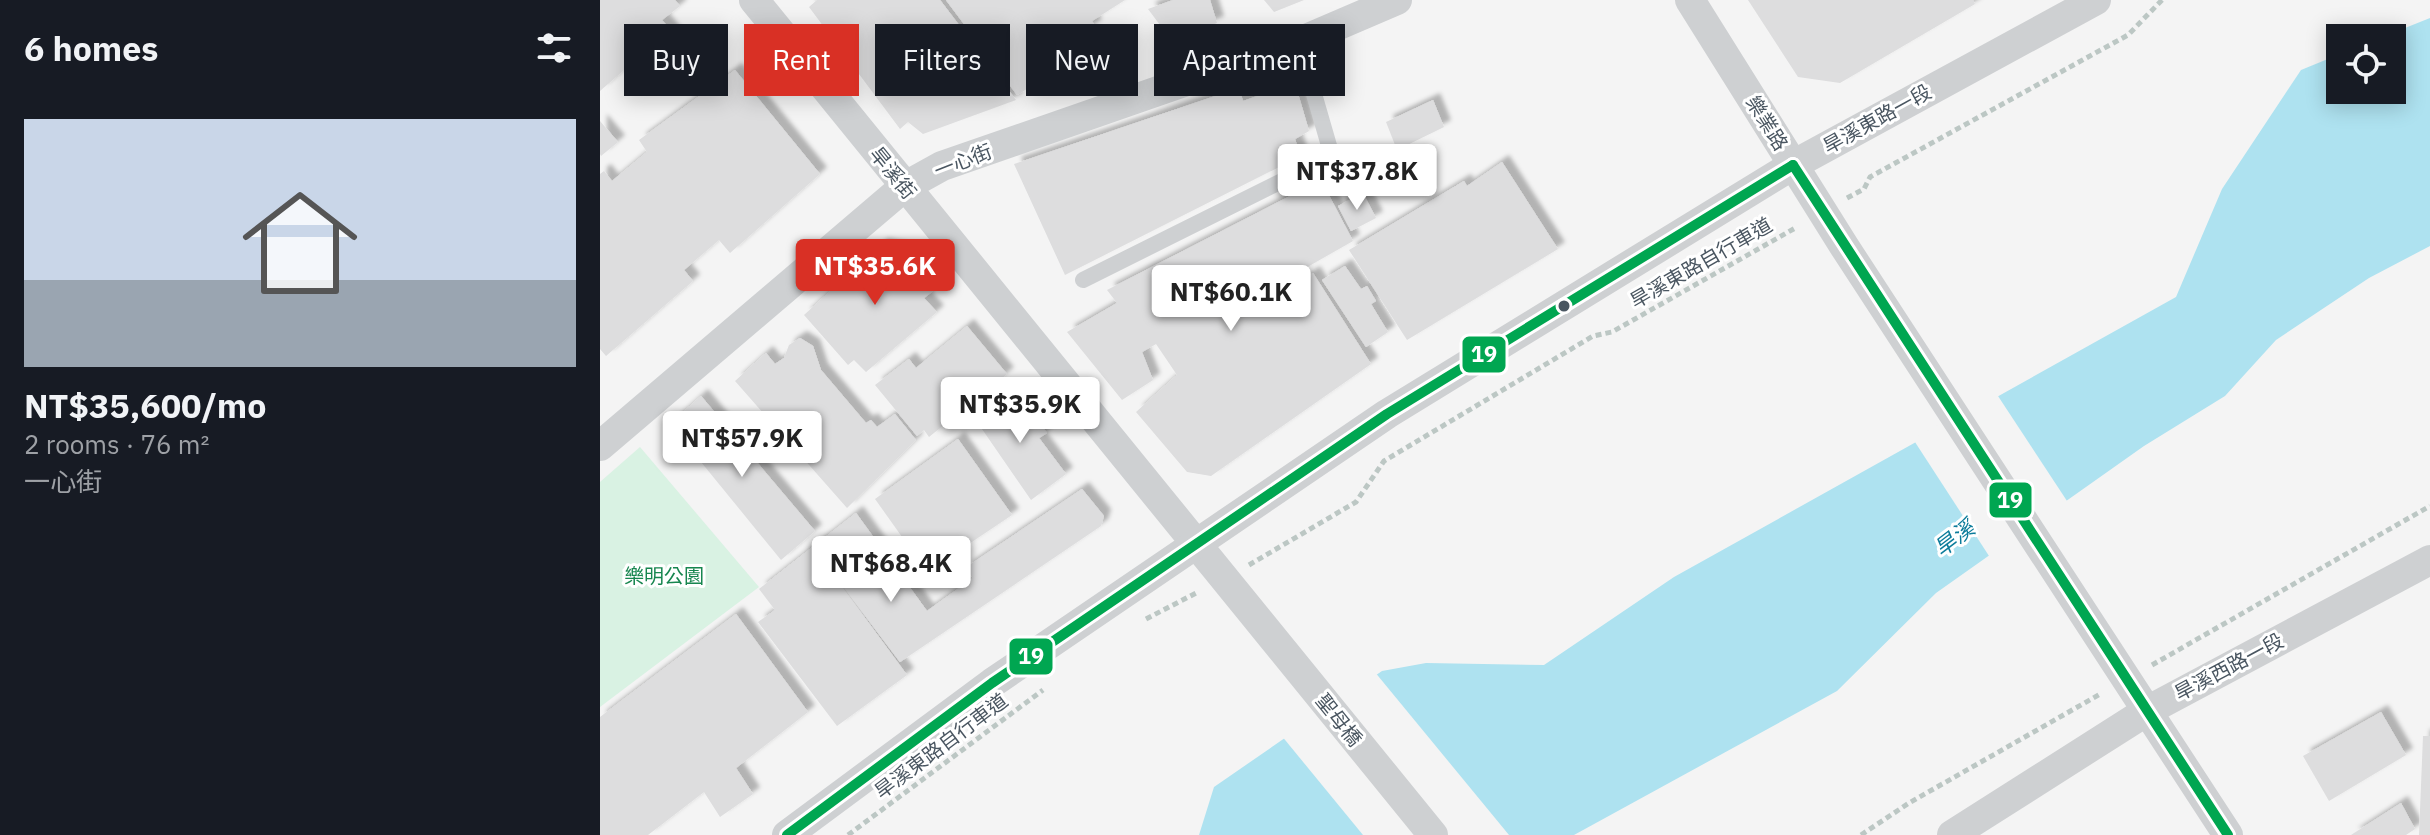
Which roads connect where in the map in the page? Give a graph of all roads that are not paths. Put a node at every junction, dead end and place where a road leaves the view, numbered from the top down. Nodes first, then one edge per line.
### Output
1 (754, 0) edge
2 (1397, 0) edge
3 (1690, 0) edge
4 (2096, 0) edge
5 (1341, 24) edge
6 (1154, 92) edge
7 (1315, 96) edge
8 (1793, 165) junction
9 (904, 187) junction
10 (1083, 280) dead end
11 (600, 446) edge
12 (1197, 542) junction
13 (2430, 560) edge
14 (1245, 605) joint
15 (2147, 711) junction
16 (787, 835) edge
17 (1433, 835) edge
18 (1952, 835) edge
19 (2228, 835) edge

1 - 9 street, 旱溪街
2 - 5 street, 一心街
3 - 8 street, 樂業路
4 - 8 street, 旱溪東路一段
6 - 9 street, 一心街
7 - 10 lane
8 - 12 street, 旱溪東路一段
8 - 15 street, 樂業路
9 - 11 street, 一心街
9 - 12 street, 旱溪街
12 - 14 street, 旱溪街
12 - 16 street, 旱溪東路一段
13 - 15 street, 旱溪西路一段
14 - 17 street, 聖母橋
15 - 18 street, 旱溪西路一段
15 - 19 street

